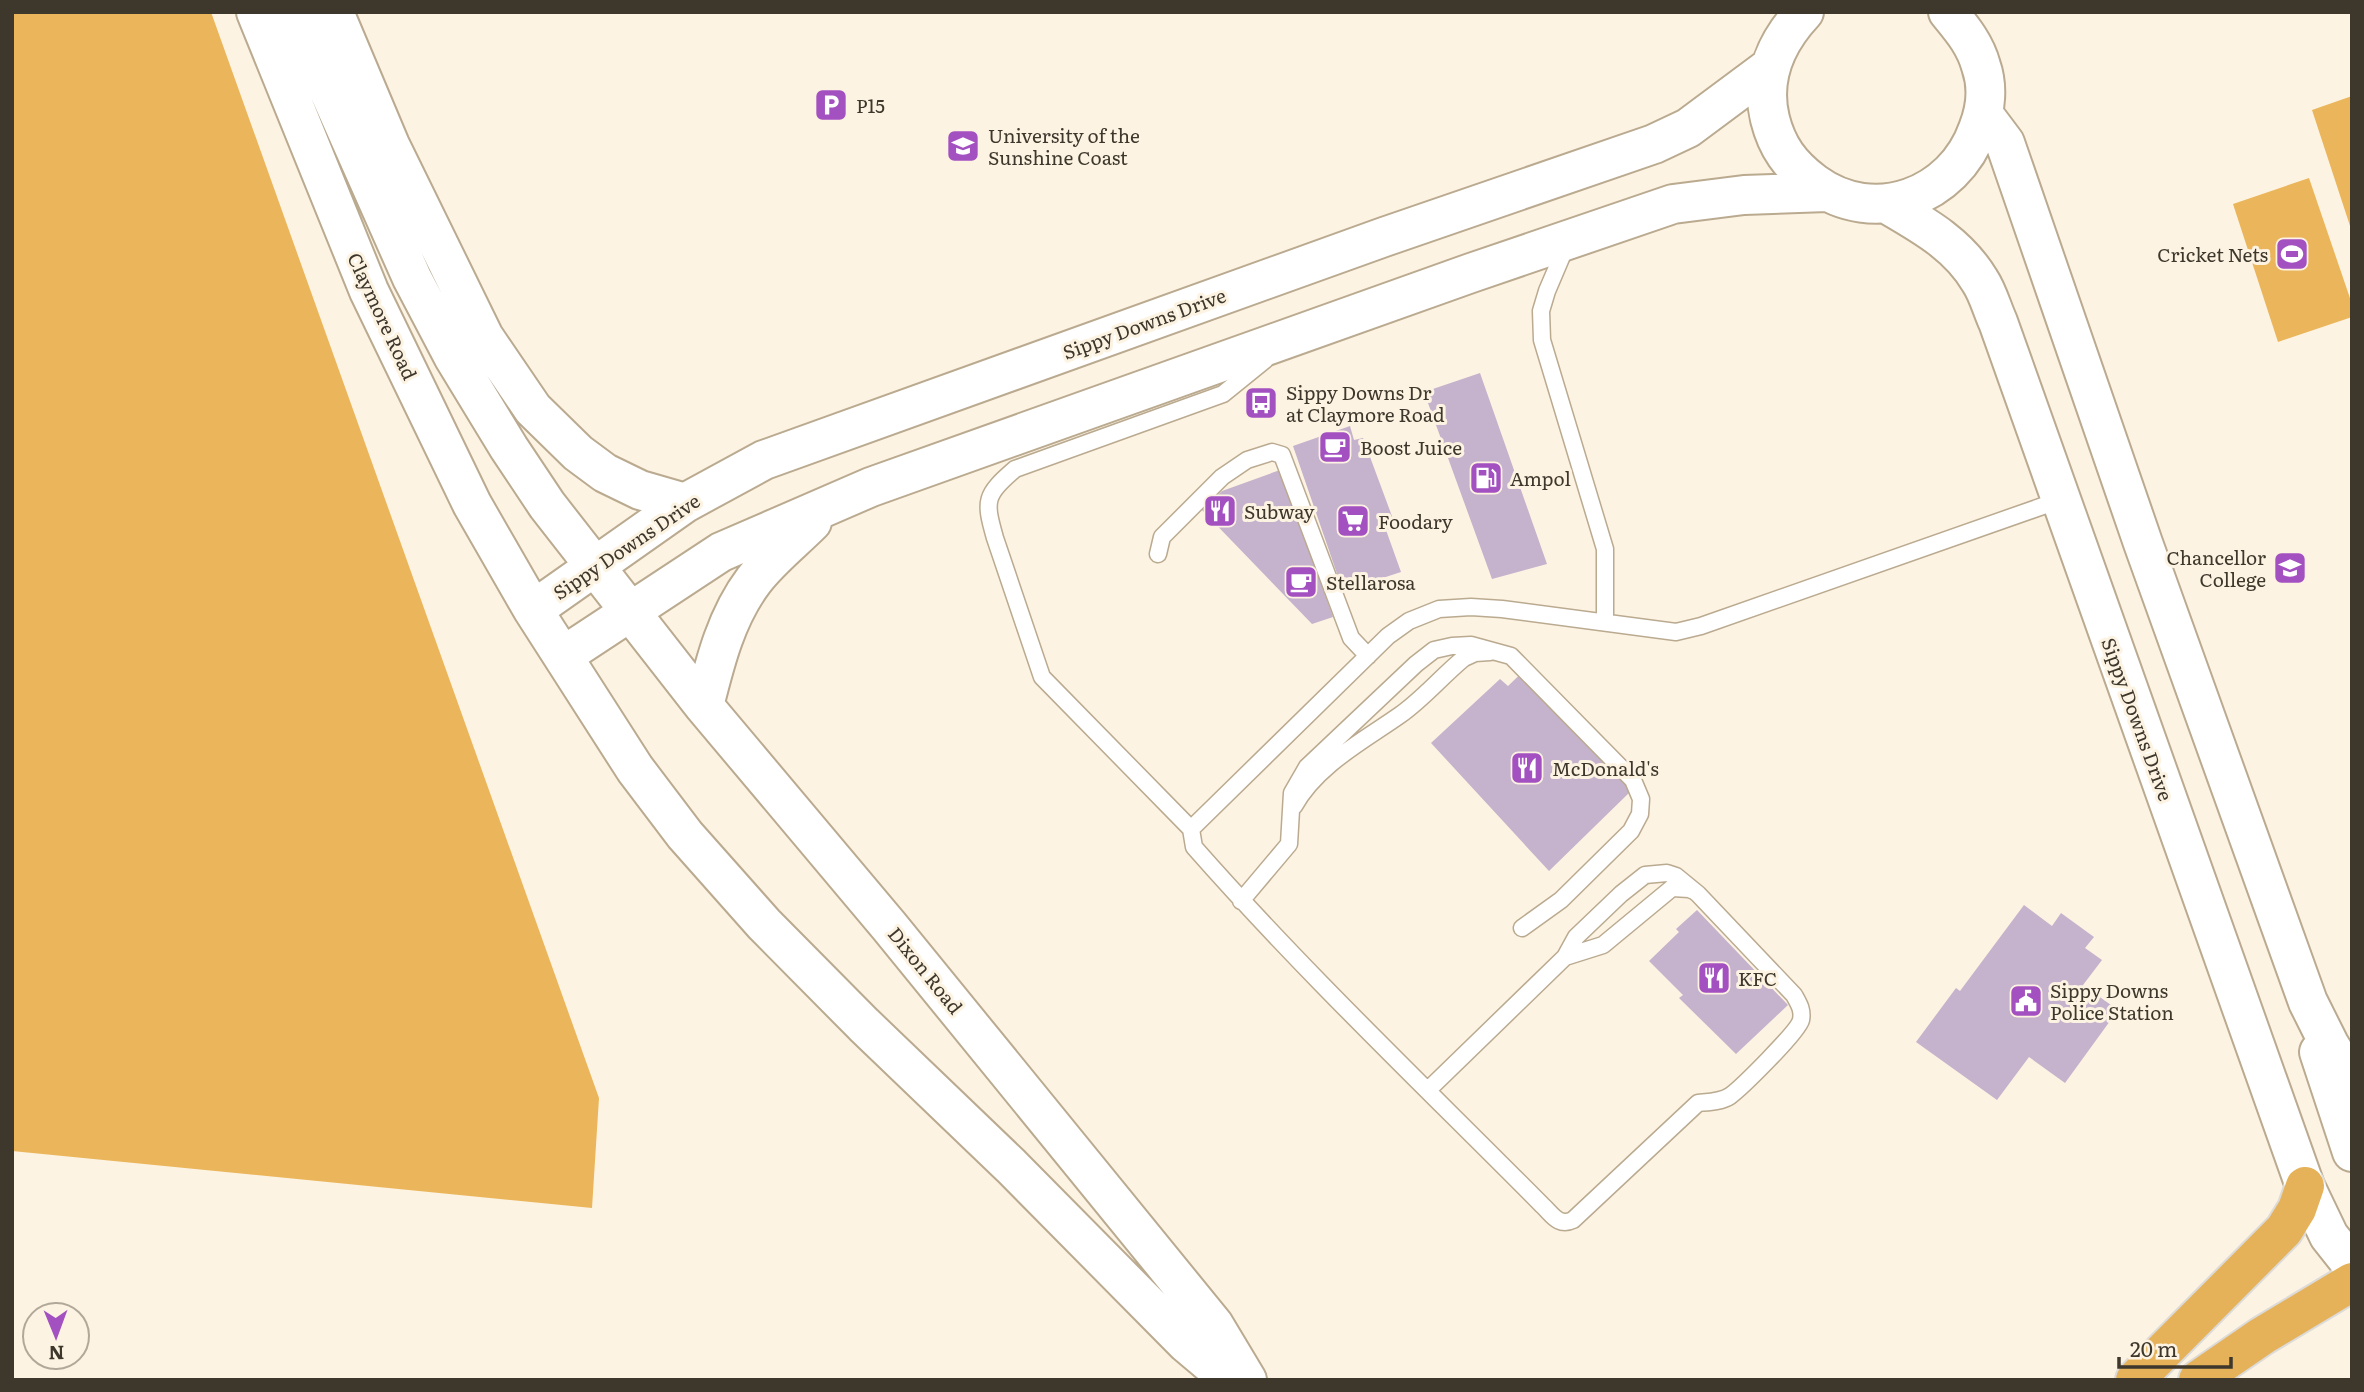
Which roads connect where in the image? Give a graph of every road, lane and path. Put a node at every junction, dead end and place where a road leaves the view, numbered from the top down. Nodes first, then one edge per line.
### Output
1 (256, 12) edge
2 (294, 12) edge
3 (334, 12) edge
4 (1804, 12) edge
5 (1948, 12) edge
6 (1770, 67) junction
7 (1983, 115) junction
8 (1826, 192) junction
9 (1887, 204) junction
10 (1570, 239) junction
11 (1295, 337) junction
12 (2060, 500) junction
13 (685, 503) junction
14 (826, 508) junction
15 (1158, 554) dead end
16 (593, 568) junction
17 (533, 610) junction
18 (629, 612) junction
19 (1605, 622) junction
20 (1507, 655) junction
21 (563, 656) junction
22 (1368, 656) junction
23 (704, 706) junction
24 (1289, 821) junction
25 (1191, 829) junction
26 (1698, 894) junction
27 (1241, 901) junction
28 (1522, 928) dead end
29 (1565, 957) junction
30 (2308, 1002) junction
31 (2352, 1082) edge
32 (1428, 1090) junction
33 (2352, 1152) edge
34 (2305, 1186) junction
35 (2352, 1265) edge
36 (2352, 1282) edge
37 (1230, 1380) edge
38 (1247, 1380) edge
39 (2135, 1380) edge
40 (2198, 1380) edge

1 - 17 main road, Claymore Road
2 - 16 main road
3 - 13 main road
4 - 6 main road
5 - 7 main road
6 - 8 main road
6 - 13 main road, Sippy Downs Drive
7 - 9 main road
7 - 30 main road
8 - 9 main road
8 - 10 main road
9 - 12 main road, Sippy Downs Drive
10 - 11 main road
10 - 19 lane
11 - 14 main road
11 - 25 lane
12 - 19 lane
12 - 34 main road, Sippy Downs Drive
13 - 16 main road, Sippy Downs Drive
14 - 18 main road
14 - 23 main road
15 - 22 lane
16 - 17 main road, Sippy Downs Drive
16 - 18 main road, Dixon Road
17 - 21 main road
18 - 21 main road
18 - 23 main road, Dixon Road
19 - 22 lane
20 - 24 lane
20 - 24 lane
20 - 28 lane
21 - 37 main road
22 - 25 lane
23 - 38 main road, Dixon Road
24 - 27 lane
25 - 27 lane
26 - 29 lane
26 - 29 lane
26 - 32 lane
27 - 32 lane
29 - 32 lane
30 - 31 main road
30 - 33 main road
34 - 35 main road, Sippy Downs Drive
34 - 39 highway
36 - 40 highway

